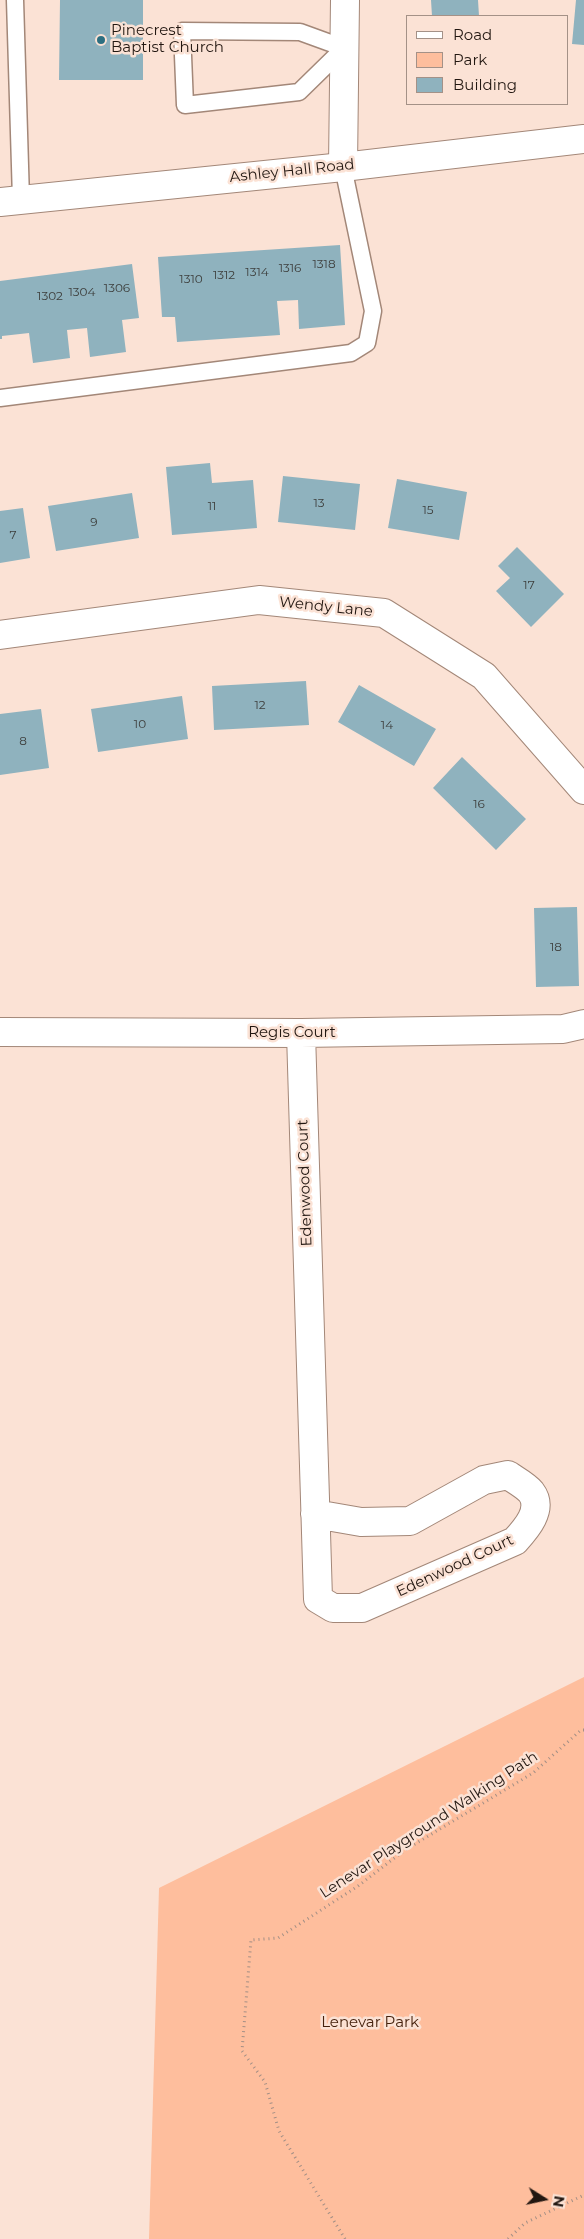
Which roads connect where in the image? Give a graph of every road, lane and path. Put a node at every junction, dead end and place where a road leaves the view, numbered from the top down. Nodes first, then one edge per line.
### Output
1 (15, 0) edge
2 (345, 0) edge
3 (344, 48) junction
4 (584, 139) edge
5 (343, 166) junction
6 (11, 200) edge
7 (0, 398) edge
8 (0, 635) edge
9 (584, 790) edge
10 (584, 1024) edge
11 (0, 1032) edge
12 (301, 1033) junction
13 (315, 1514) junction
14 (584, 1730) edge
15 (584, 2195) edge
16 (345, 2239) edge
17 (508, 2239) edge

1 - 6 lane
2 - 3 street
3 - 3 lane
3 - 5 street
4 - 5 street, Ashley Hall Road
5 - 6 street, Ashley Hall Road
5 - 7 lane
8 - 9 street, Wendy Lane
10 - 12 street, Regis Court
11 - 12 street, Regis Court
12 - 13 street, Edenwood Court
13 - 13 street, Edenwood Court
14 - 16 path, Lenevar Playground Walking Path
15 - 17 path

